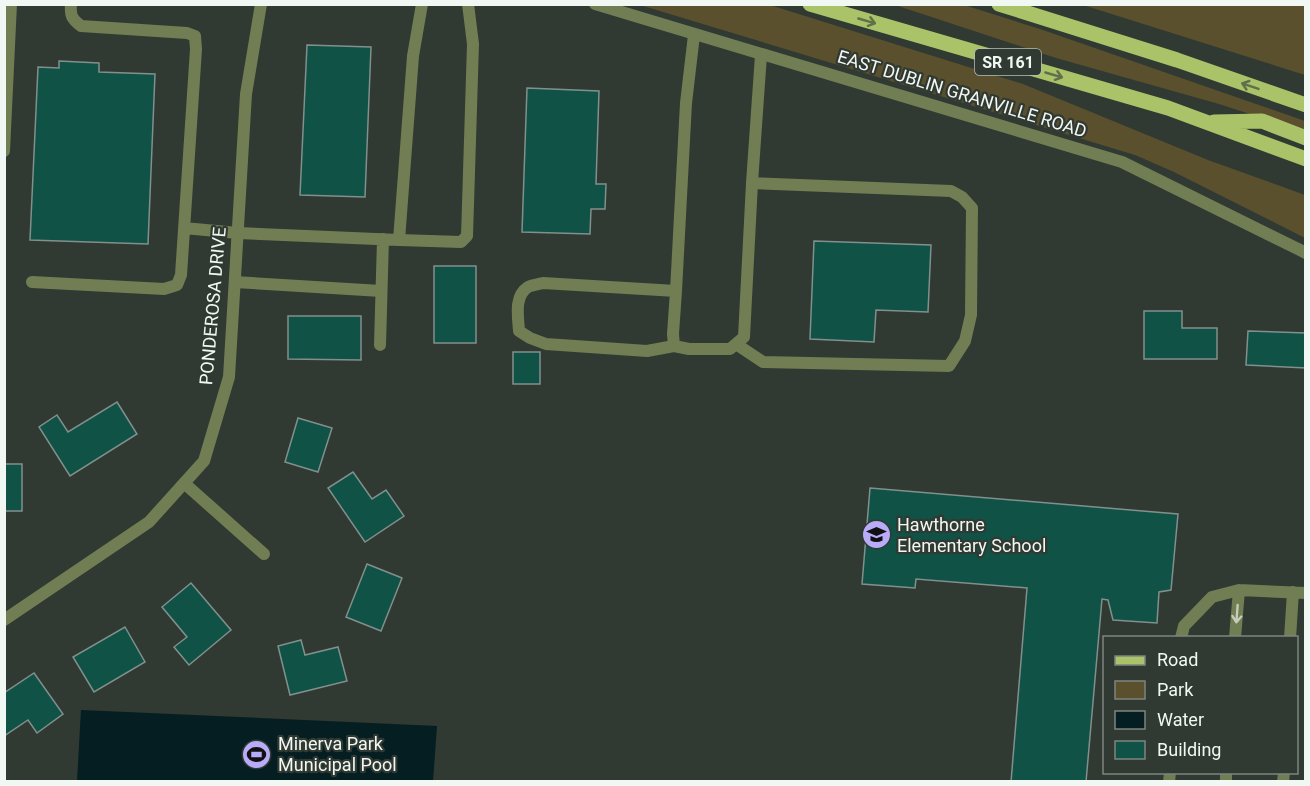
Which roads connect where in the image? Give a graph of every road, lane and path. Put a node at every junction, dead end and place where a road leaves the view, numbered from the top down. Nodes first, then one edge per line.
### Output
1 (11, 4) edge
2 (71, 4) edge
3 (261, 4) edge
4 (422, 4) edge
5 (468, 4) edge
6 (595, 4) edge
7 (810, 4) edge
8 (999, 4) edge
9 (694, 35) junction
10 (761, 55) junction
11 (6, 91) edge
12 (1305, 105) edge
13 (1205, 122) junction
14 (1305, 138) edge
15 (4, 151) edge
16 (1305, 159) edge
17 (752, 183) junction
18 (184, 228) junction
19 (238, 232) junction
20 (382, 239) junction
21 (399, 240) junction
22 (1305, 253) edge
23 (32, 282) dead end
24 (235, 282) junction
25 (381, 291) junction
26 (676, 291) junction
27 (736, 344) junction
28 (380, 345) dead end
29 (674, 346) junction
30 (184, 483) junction
31 (264, 554) dead end
32 (1239, 590) junction
33 (1299, 593) edge
34 (4, 620) edge
35 (1182, 636) edge
36 (1235, 636) edge
37 (1290, 636) edge

1 - 11 street
2 - 18 street
3 - 19 street, PONDEROSA DRIVE
4 - 21 street
5 - 21 street
6 - 9 street, EAST DUBLIN GRANVILLE ROAD
7 -> 13 main road, SR 161
12 -> 8 main road
9 - 10 street, EAST DUBLIN GRANVILLE ROAD
9 - 26 street
10 - 17 street
10 - 22 street, EAST DUBLIN GRANVILLE ROAD
11 - 15 street
13 - 14 main road
13 - 16 main road, SR 161
17 - 27 street
17 - 27 street
18 - 19 street
18 - 23 street
19 - 20 street
19 - 24 street, PONDEROSA DRIVE
20 - 21 street
20 - 25 street
24 - 25 street
24 - 30 street, PONDEROSA DRIVE
25 - 28 street
26 - 29 street
26 - 29 street
27 - 29 street
30 - 31 street
30 - 34 street, PONDEROSA DRIVE
32 - 33 street
32 - 35 street
32 -> 36 street
33 - 37 street

